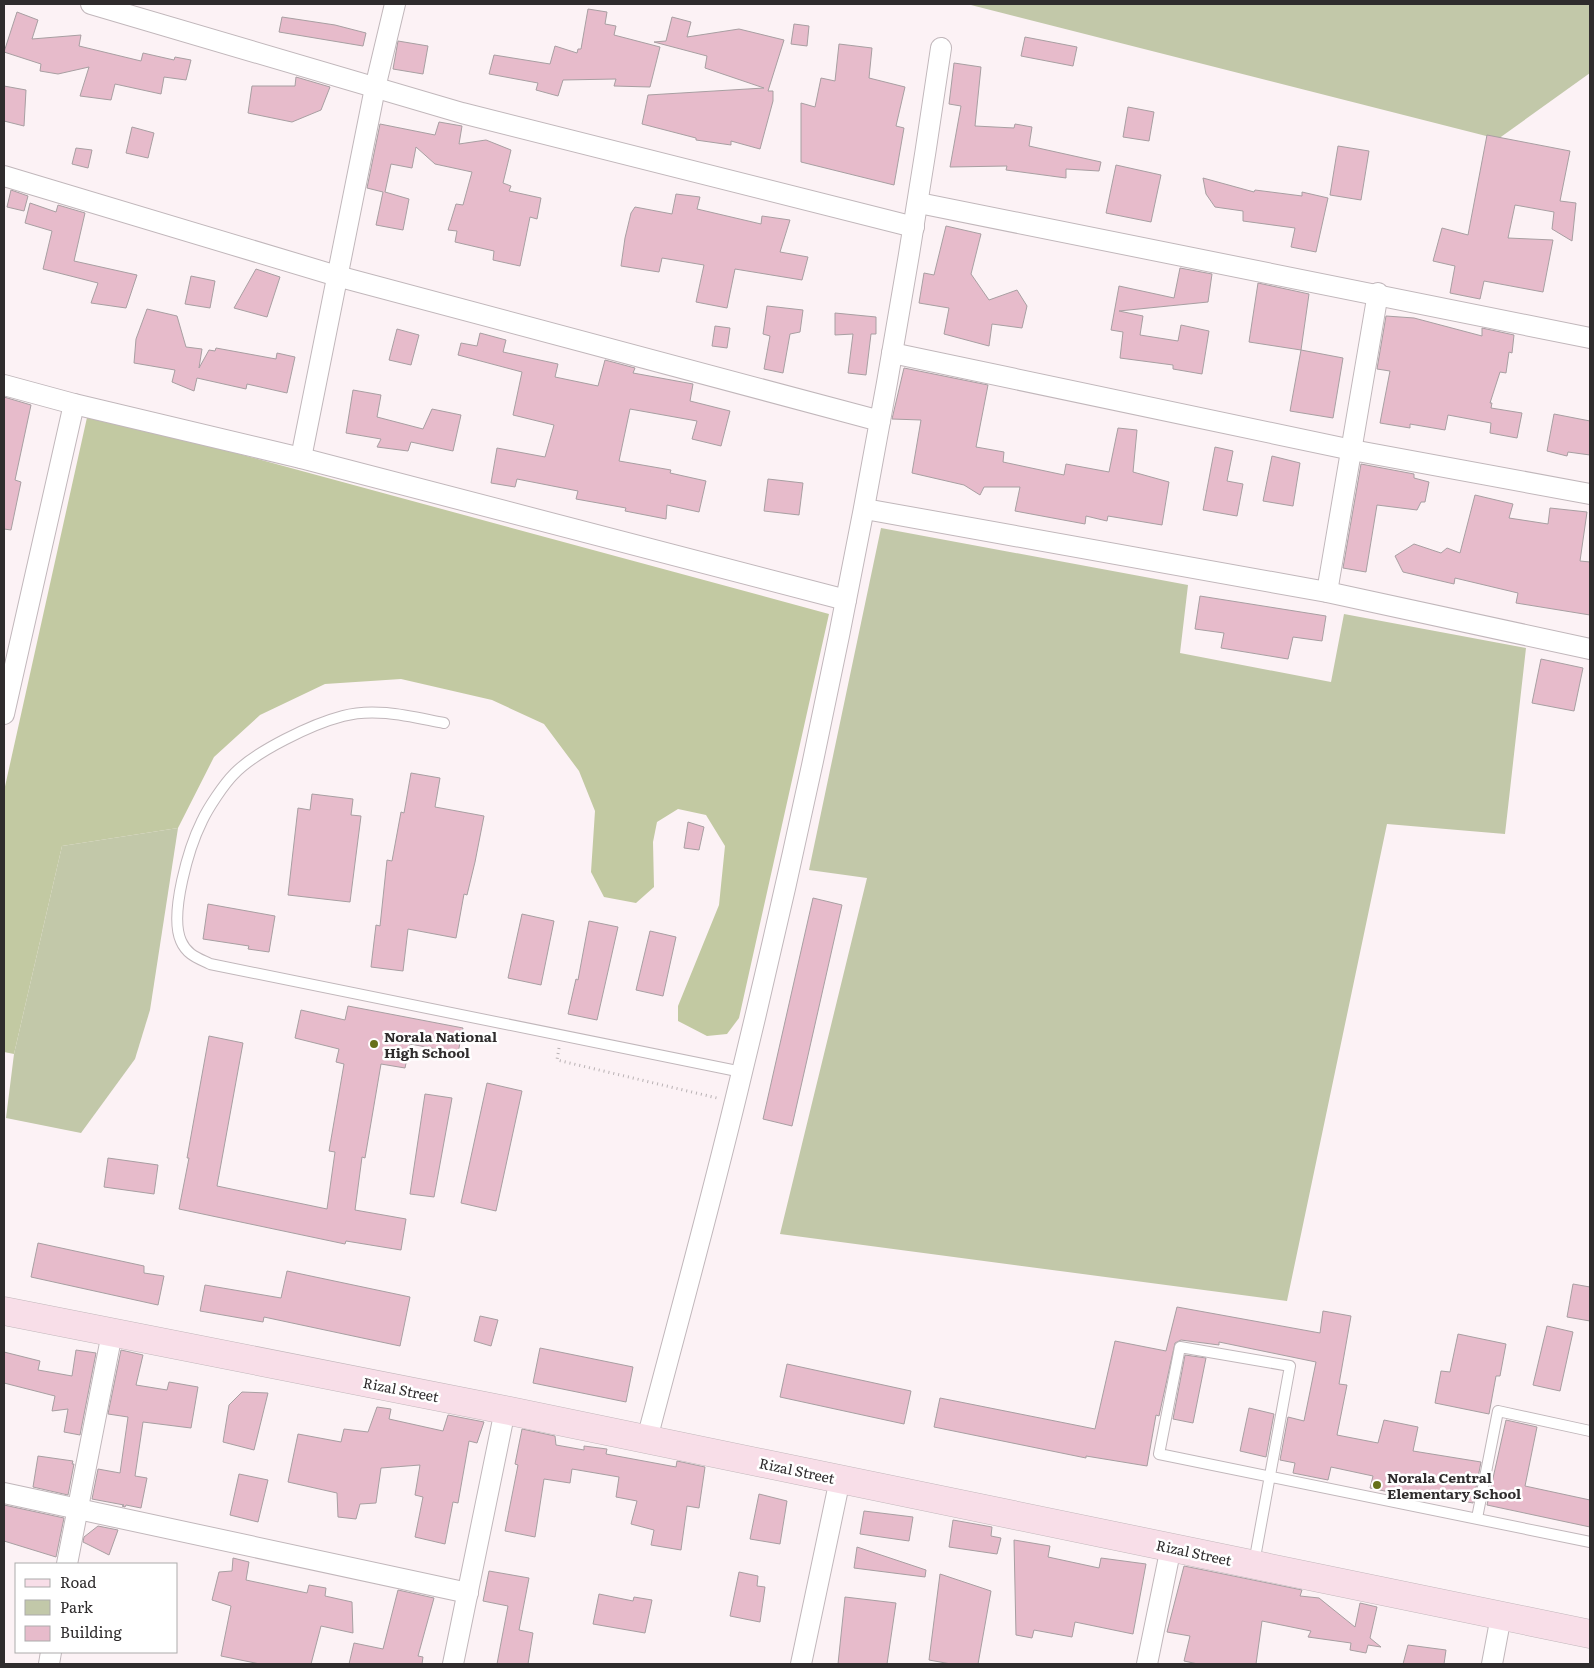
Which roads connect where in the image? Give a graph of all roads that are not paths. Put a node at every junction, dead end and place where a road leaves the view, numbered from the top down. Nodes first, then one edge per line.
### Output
1 (91, 4) edge
2 (395, 4) edge
3 (942, 48) dead end
4 (375, 88) junction
5 (4, 176) edge
6 (919, 203) junction
7 (914, 227) junction
8 (337, 276) junction
9 (1378, 293) junction
10 (1590, 338) edge
11 (892, 353) junction
12 (4, 384) edge
13 (74, 404) junction
14 (880, 422) junction
15 (1352, 450) junction
16 (301, 458) junction
17 (1590, 494) edge
18 (865, 509) junction
19 (1327, 592) junction
20 (846, 600) junction
21 (1590, 649) edge
22 (9, 664) edge
23 (4, 714) edge
24 (444, 723) dead end
25 (742, 1072) junction
26 (4, 1311) edge
27 (112, 1333) junction
28 (505, 1410) junction
29 (1590, 1431) edge
30 (647, 1439) junction
31 (1268, 1478) junction
32 (840, 1479) junction
33 (4, 1493) edge
34 (78, 1508) junction
35 (1477, 1518) junction
36 (1590, 1542) edge
37 (1170, 1547) junction
38 (68, 1563) edge
39 (1254, 1564) junction
40 (468, 1593) junction
41 (1501, 1616) junction
42 (1590, 1634) edge
43 (453, 1664) edge
44 (801, 1664) edge
45 (1147, 1664) edge
46 (1492, 1664) edge

1 - 4 street
2 - 4 street
3 - 6 street
4 - 7 street
4 - 8 street
5 - 8 street
6 - 7 street
6 - 9 street
7 - 11 street
8 - 14 street
8 - 16 street
9 - 10 street
9 - 15 street
11 - 14 street
11 - 15 street
12 - 13 street
13 - 16 street
13 - 22 street
14 - 18 street
15 - 17 street
15 - 19 street
16 - 20 street
18 - 19 street
18 - 20 street
19 - 21 street
20 - 25 street
22 - 23 street
24 - 25 lane
25 - 30 street
26 - 27 main road, Rizal Street
27 - 28 main road, Rizal Street
27 - 34 street
28 - 30 main road, Rizal Street
28 - 40 street
29 - 35 lane
30 - 32 main road, Rizal Street
31 - 31 lane
31 - 35 lane
31 - 39 lane
32 - 37 main road, Rizal Street
32 - 44 street
33 - 34 street
34 - 38 street
34 - 40 street
35 - 36 lane
37 - 39 main road, Rizal Street
37 - 45 street
39 - 41 main road, Rizal Street
40 - 43 street
41 - 42 main road, Rizal Street
41 - 46 street

